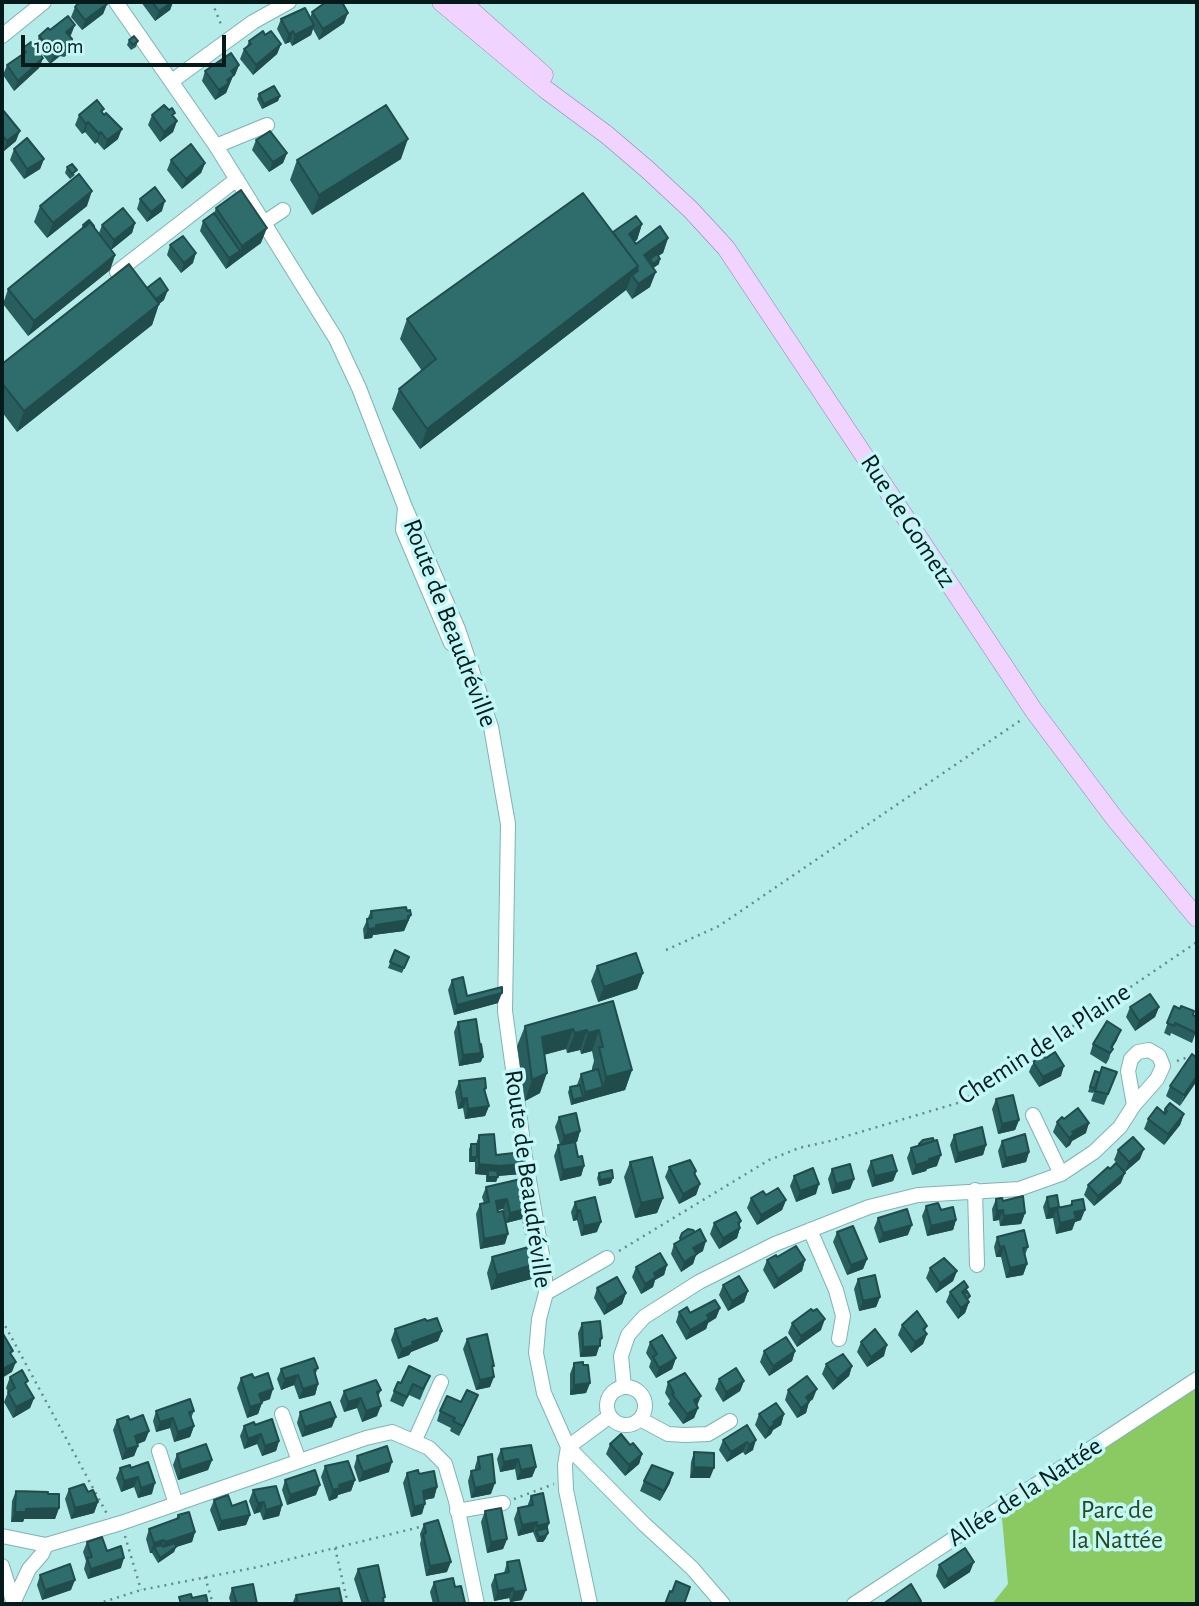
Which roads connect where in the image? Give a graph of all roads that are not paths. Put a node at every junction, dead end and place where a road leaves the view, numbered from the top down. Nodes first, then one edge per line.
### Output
1 (44, 2) edge
2 (116, 2) edge
3 (289, 2) edge
4 (441, 2) edge
5 (462, 2) edge
6 (2, 36) edge
7 (172, 80) junction
8 (267, 125) dead end
9 (607, 135) junction
10 (216, 146) junction
11 (237, 179) junction
12 (283, 210) dead end
13 (265, 222) junction
14 (117, 272) edge
15 (1197, 918) edge
16 (1134, 1105) junction
17 (1033, 1115) dead end
18 (1061, 1174) junction
19 (975, 1190) junction
20 (810, 1230) junction
21 (607, 1258) road end
22 (976, 1265) dead end
23 (546, 1293) junction
24 (839, 1339) dead end
25 (1197, 1380) edge
26 (441, 1382) dead end
27 (624, 1387) junction
28 (282, 1414) dead end
29 (610, 1416) junction
30 (640, 1419) junction
31 (730, 1421) dead end
32 (415, 1440) junction
33 (568, 1447) junction
34 (159, 1451) dead end
35 (299, 1461) junction
36 (503, 1503) road end
37 (176, 1504) junction
38 (457, 1511) junction
39 (2, 1536) edge
40 (46, 1545) junction
41 (2, 1566) edge
42 (14, 1602) edge
43 (477, 1604) edge
44 (590, 1604) edge
45 (723, 1604) edge
46 (854, 1604) edge

1 - 6 street
2 - 7 street, Route de Beaudréville
3 - 7 street
4 - 9 main road, Rue de Gometz
5 - 9 main road, Rue de Gometz
7 - 10 street, Route de Beaudréville
8 - 10 street
9 - 15 main road, Rue de Gometz
10 - 11 street, Route de Beaudréville
11 - 13 street, Route de Beaudréville
11 - 14 street
12 - 13 street
13 - 23 street, Route de Beaudréville
16 - 16 street
16 - 18 street
17 - 18 street
18 - 19 street
19 - 20 street
19 - 22 street
20 - 24 street
20 - 27 street
21 - 23 street
23 - 33 street, Route de Beaudréville
25 - 46 street, Allée de la Nattée
26 - 32 street
27 - 29 street
27 - 30 street
28 - 35 street
29 - 30 street
29 - 33 street
30 - 31 street
32 - 35 street
32 - 38 street
33 - 44 street
33 - 45 street
34 - 37 street
35 - 37 street
36 - 38 street
37 - 40 street
38 - 43 street
39 - 40 street
40 - 42 street
41 - 42 street

